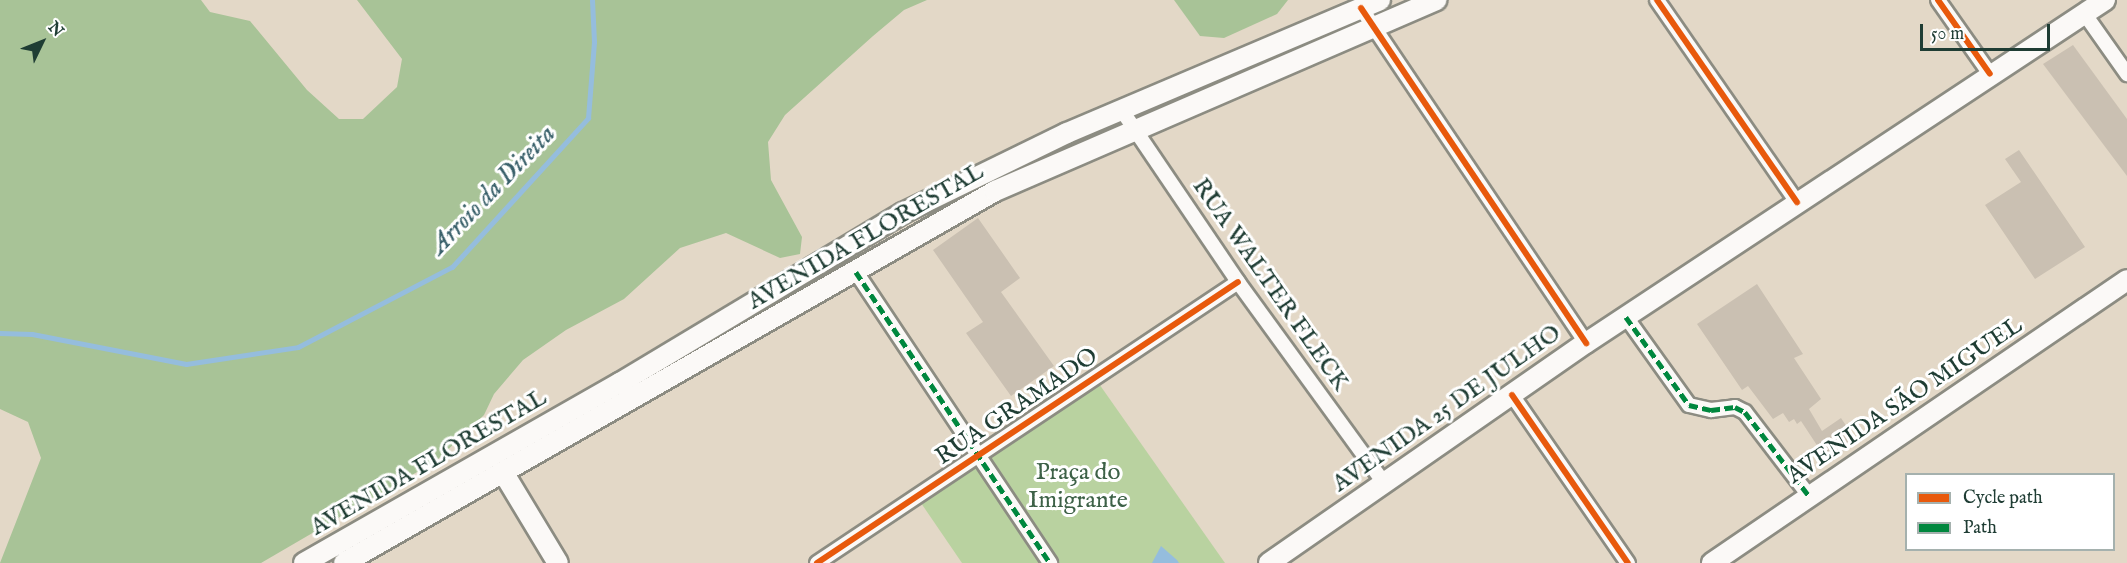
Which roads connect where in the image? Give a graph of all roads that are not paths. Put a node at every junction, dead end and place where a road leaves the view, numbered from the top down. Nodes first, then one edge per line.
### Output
1 (1380, 0) edge
2 (1436, 0) edge
3 (1657, 0) edge
4 (1938, 0) edge
5 (2105, 0) edge
6 (1361, 8) junction
7 (2084, 13) junction
8 (1372, 28) junction
9 (1990, 74) junction
10 (2127, 74) edge
11 (1121, 109) junction
12 (1134, 129) junction
13 (1797, 202) junction
14 (856, 272) junction
15 (2127, 280) edge
16 (1238, 282) junction
17 (1626, 318) junction
18 (1586, 343) junction
19 (1512, 395) junction
20 (978, 455) junction
21 (503, 472) junction
22 (1385, 484) junction
23 (1810, 497) junction
24 (304, 563) edge
25 (344, 563) edge
26 (558, 563) edge
27 (817, 563) edge
28 (1050, 563) edge
29 (1269, 563) edge
30 (1628, 563) edge
31 (1712, 563) edge

1 - 6 main road, AVENIDA FLORESTAL
2 - 8 main road, AVENIDA FLORESTAL
3 - 13 street
4 - 9 street
5 - 7 main road, AVENIDA 25 DE JULHO
6 - 8 street
6 - 11 main road, AVENIDA FLORESTAL
7 - 9 main road, AVENIDA 25 DE JULHO
7 - 10 street
8 - 12 main road, AVENIDA FLORESTAL
8 - 18 street
9 - 13 main road, AVENIDA 25 DE JULHO
11 - 12 street, RUA WALTER FLECK
11 - 24 main road, AVENIDA FLORESTAL
12 - 14 main road, AVENIDA FLORESTAL
12 - 16 street, RUA WALTER FLECK
13 - 17 main road, AVENIDA 25 DE JULHO
14 - 20 street
14 - 21 main road, AVENIDA FLORESTAL
15 - 23 main road, AVENIDA SÃO MIGUEL
16 - 20 street, RUA GRAMADO
16 - 22 street, RUA WALTER FLECK
17 - 18 main road, AVENIDA 25 DE JULHO
17 - 23 street
18 - 19 main road, AVENIDA 25 DE JULHO
19 - 22 main road, AVENIDA 25 DE JULHO
19 - 30 street
20 - 27 street, RUA GRAMADO
20 - 28 street
21 - 25 main road, AVENIDA FLORESTAL
21 - 26 main road
22 - 29 main road, AVENIDA 25 DE JULHO
23 - 31 main road, AVENIDA SÃO MIGUEL

